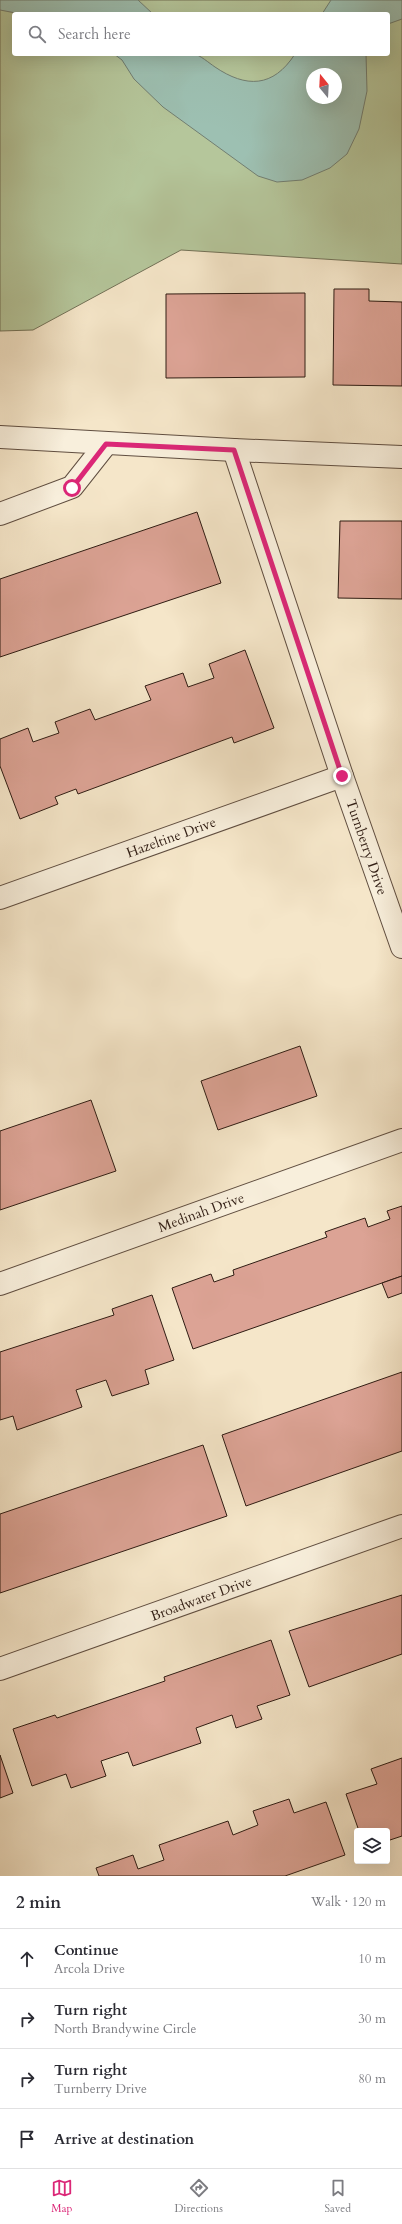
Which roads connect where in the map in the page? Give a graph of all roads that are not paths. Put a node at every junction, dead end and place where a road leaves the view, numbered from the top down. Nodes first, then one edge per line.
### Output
1 (0, 437) edge
2 (106, 444) junction
3 (234, 450) junction
4 (402, 457) edge
5 (0, 514) edge
6 (342, 776) junction
7 (0, 898) edge
8 (402, 947) edge
9 (402, 1140) edge
10 (0, 1284) edge
11 (402, 1526) edge
12 (0, 1669) edge

1 - 2 street
2 - 3 street
2 - 5 street
3 - 4 street
3 - 6 street, Turnberry Drive
6 - 7 street, Hazeltine Drive
6 - 8 street, Turnberry Drive
9 - 10 street, Medinah Drive
11 - 12 street, Broadwater Drive

